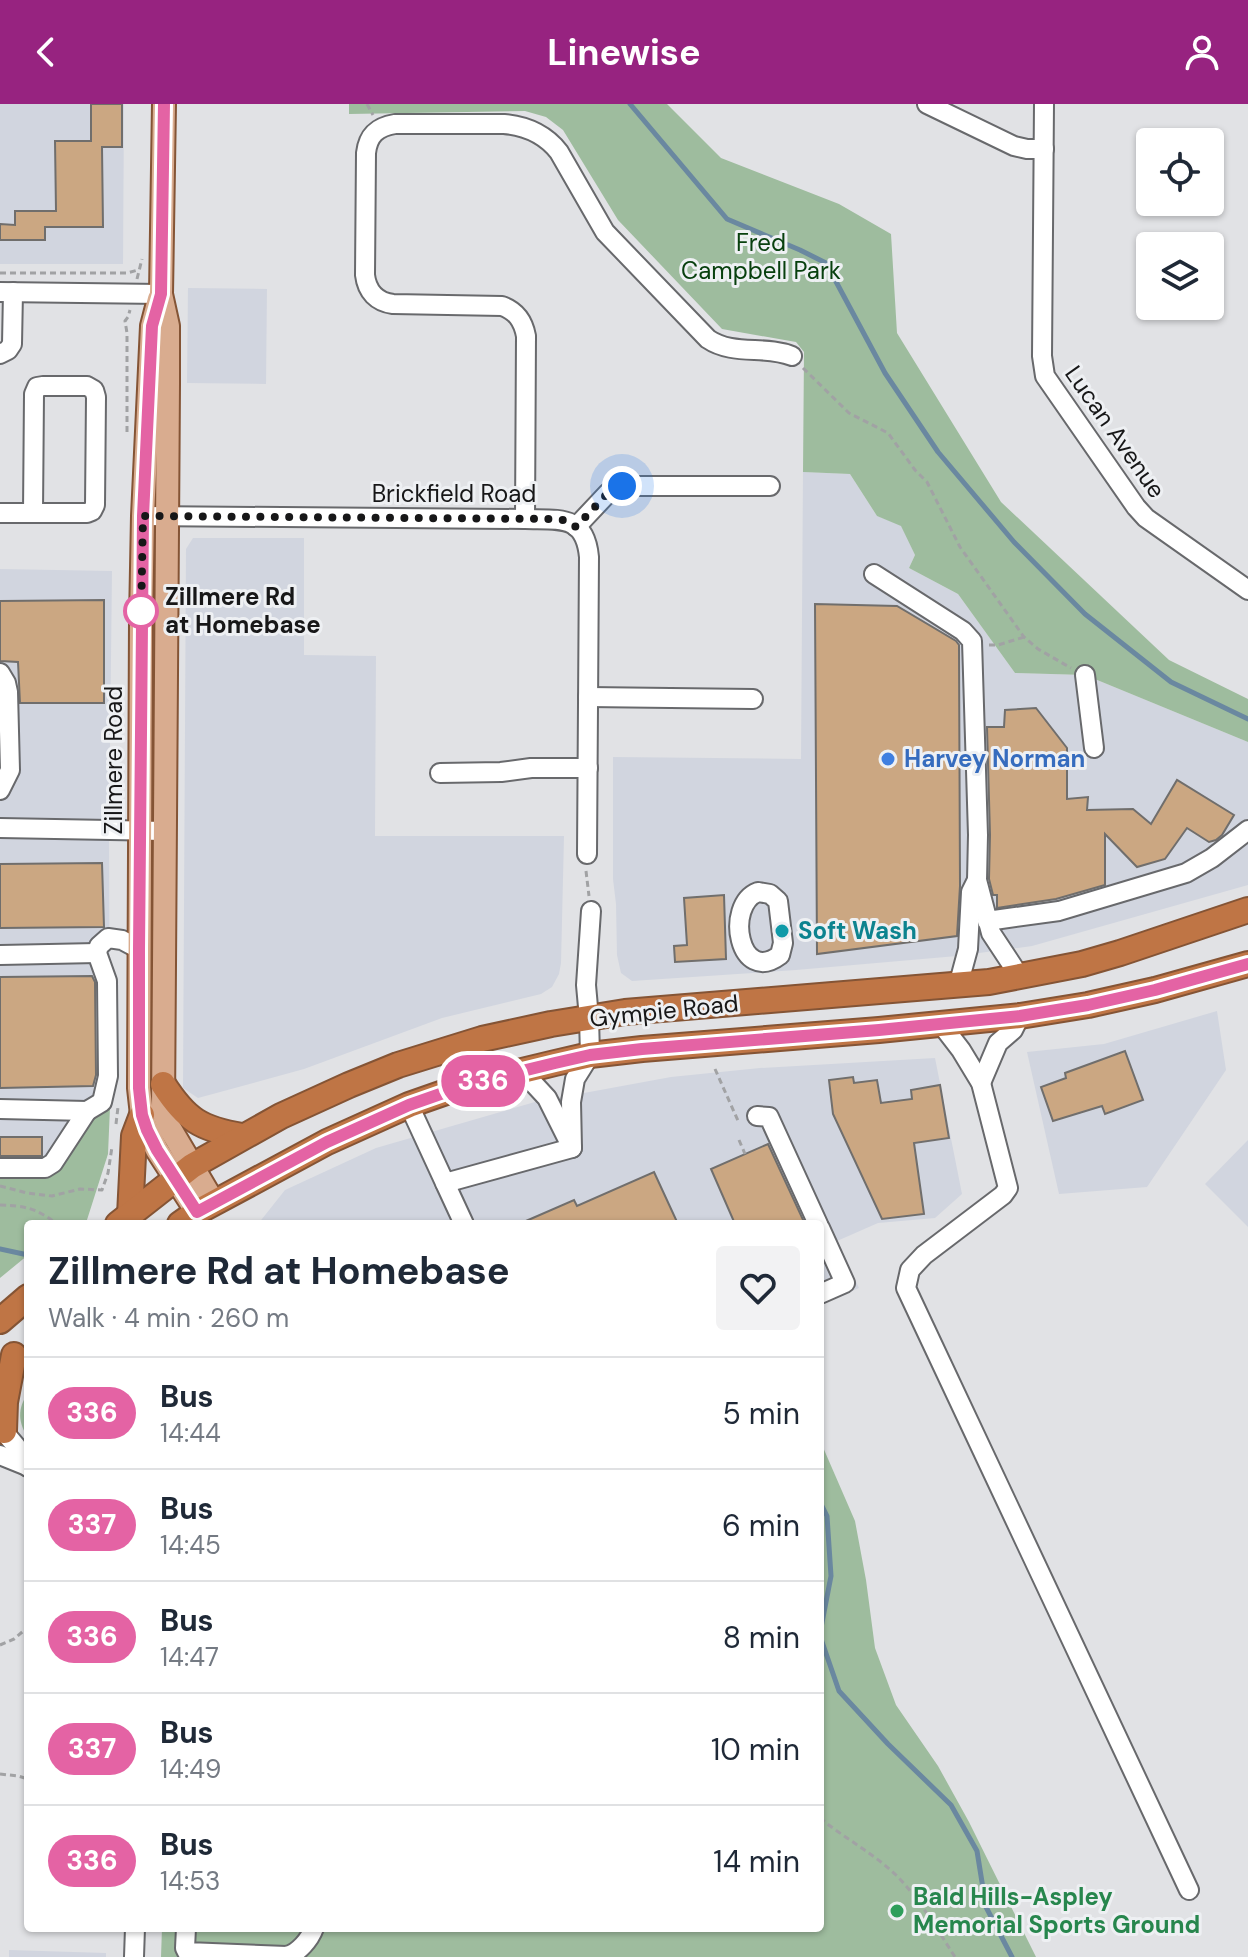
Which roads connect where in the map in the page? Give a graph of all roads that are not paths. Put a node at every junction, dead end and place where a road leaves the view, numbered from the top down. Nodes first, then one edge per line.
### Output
1 (164, 104) edge
2 (927, 104) edge
3 (1044, 104) edge
4 (1044, 149) junction
5 (6, 292) edge
6 (161, 294) junction
7 (0, 354) edge
8 (792, 356) road end
9 (770, 486) dead end
10 (0, 513) edge
11 (33, 513) junction
12 (143, 516) junction
13 (167, 517) junction
14 (525, 519) junction
15 (576, 527) junction
16 (874, 574) dead end
17 (1248, 590) edge
18 (0, 673) edge
19 (1085, 675) road end
20 (588, 697) junction
21 (753, 699) dead end
22 (1094, 748) dead end
23 (588, 768) junction
24 (440, 773) dead end
25 (0, 790) edge
26 (0, 828) edge
27 (1248, 830) edge
28 (140, 831) junction
29 (165, 831) junction
30 (1240, 842) edge
31 (587, 854) road end
32 (977, 880) junction
33 (591, 911) road end
34 (1245, 912) edge
35 (987, 921) junction
36 (97, 953) junction
37 (0, 955) edge
38 (139, 955) junction
39 (164, 961) junction
40 (1243, 967) edge
41 (1020, 977) junction
42 (958, 986) junction
43 (1020, 1016) junction
44 (589, 1018) junction
45 (941, 1024) junction
46 (590, 1055) junction
47 (522, 1071) junction
48 (981, 1083) junction
49 (163, 1084) junction
50 (409, 1105) junction
51 (0, 1109) edge
52 (87, 1111) junction
53 (142, 1115) junction
54 (748, 1119) road end
55 (242, 1136) junction
56 (572, 1148) junction
57 (0, 1168) edge
58 (184, 1173) junction
59 (445, 1183) junction
60 (197, 1213) edge
61 (124, 1219) edge
62 (462, 1220) edge
63 (816, 1220) edge
64 (824, 1237) edge
65 (824, 1292) edge
66 (24, 1300) edge
67 (0, 1321) edge
68 (14, 1355) edge
69 (1, 1438) edge
70 (24, 1461) edge
71 (1189, 1890) dead end
72 (135, 1932) edge
73 (186, 1932) edge
74 (313, 1932) edge
75 (236, 1956) edge
76 (134, 1957) edge

1 - 6 main road, Zillmere Road
2 - 4 street
3 - 4 street, Lucan Avenue
4 - 17 street, Lucan Avenue
5 - 6 street
5 - 7 street
6 - 12 main road, Zillmere Road
6 - 13 main road, Zillmere Road
8 - 14 street
9 - 15 street
10 - 11 street
11 - 11 street
12 - 13 street, Brickfield Road
12 - 28 main road, Zillmere Road
13 - 14 street, Brickfield Road
13 - 29 main road, Zillmere Road
14 - 15 street, Brickfield Road
15 - 20 street
16 - 32 street
18 - 25 street
19 - 22 street
20 - 21 street
20 - 23 street
23 - 24 street
23 - 31 street
26 - 28 street
27 - 30 street
28 - 29 street
28 - 38 main road, Zillmere Road
29 - 39 main road, Zillmere Road
30 - 35 street
32 - 35 street
32 - 42 street
33 - 44 street
34 - 41 highway, Gympie Road
35 - 41 street
36 - 37 street
36 - 38 street
36 - 52 street
38 - 39 street
38 - 53 main road, Zillmere Road
39 - 49 main road, Zillmere Road
40 - 43 highway, Gympie Road
41 - 42 highway, Gympie Road
42 - 44 highway, Gympie Road
43 - 45 highway, Gympie Road
43 - 48 street
44 - 46 street
44 - 55 highway, Gympie Road
45 - 46 highway, Gympie Road
45 - 48 street
46 - 47 highway, Gympie Road
46 - 56 street
47 - 50 highway, Gympie Road
47 - 56 street
48 - 71 street
49 - 55 highway
49 - 58 main road, Zillmere Road
50 - 59 street
50 - 60 highway, Gympie Road
51 - 52 street
52 - 57 street
53 - 58 main road, Zillmere Road
53 - 61 highway
54 - 63 street
55 - 58 highway, Gympie Road
56 - 59 street
58 - 60 main road, Zillmere Road
58 - 61 highway, Gympie Road
59 - 62 street
64 - 65 street
66 - 67 highway
68 - 69 highway
69 - 70 street
72 - 76 street
73 - 75 street
74 - 75 street

